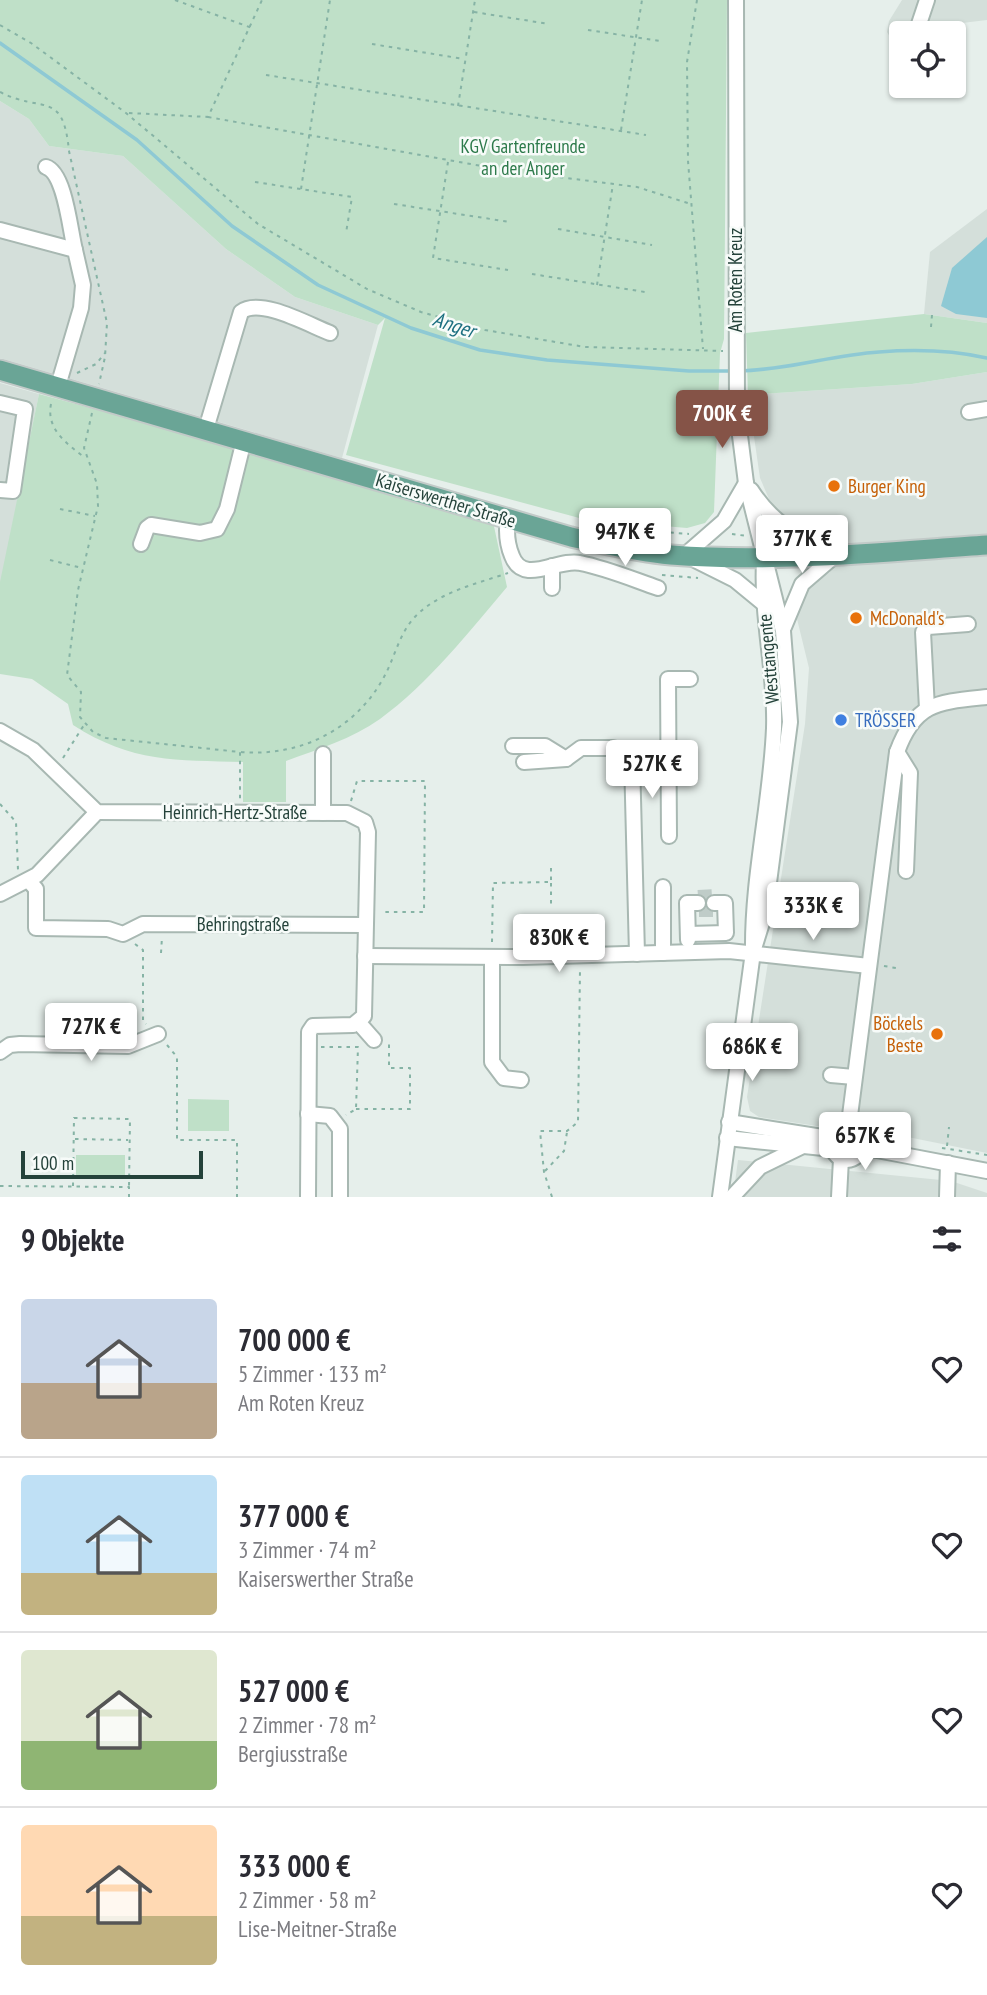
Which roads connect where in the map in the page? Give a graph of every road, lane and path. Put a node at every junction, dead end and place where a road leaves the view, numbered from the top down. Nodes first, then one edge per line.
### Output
1 (176, 0) edge
2 (262, 0) edge
3 (330, 0) edge
4 (475, 0) edge
5 (642, 0) edge
6 (697, 0) edge
7 (736, 0) edge
8 (927, 0) edge
9 (473, 11) junction
10 (920, 21) edge
11 (550, 24) dead end
12 (0, 25) edge
13 (252, 28) junction
14 (588, 30) dead end
15 (636, 37) junction
16 (660, 41) dead end
17 (372, 44) dead end
18 (465, 59) junction
19 (266, 75) dead end
20 (318, 83) junction
21 (0, 92) edge
22 (458, 106) junction
23 (125, 113) junction
24 (208, 117) junction
25 (621, 131) junction
26 (310, 135) junction
27 (646, 135) dead end
28 (448, 161) junction
29 (46, 167) dead end
30 (255, 182) dead end
31 (613, 183) junction
32 (301, 189) junction
33 (394, 204) dead end
34 (691, 204) junction
35 (440, 211) junction
36 (510, 222) dead end
37 (558, 229) dead end
38 (0, 230) edge
39 (346, 233) dead end
40 (604, 237) junction
41 (652, 245) dead end
42 (75, 250) junction
43 (508, 270) dead end
44 (532, 274) dead end
45 (597, 285) junction
46 (645, 292) dead end
47 (932, 315) dead end
48 (930, 327) dead end
49 (330, 333) dead end
50 (704, 350) junction
51 (734, 352) junction
52 (0, 370) edge
53 (55, 392) junction
54 (96, 397) junction
55 (0, 403) edge
56 (987, 409) edge
57 (969, 412) dead end
58 (206, 429) junction
59 (244, 440) junction
60 (85, 458) junction
61 (747, 483) junction
62 (0, 489) edge
63 (60, 509) dead end
64 (96, 517) junction
65 (508, 518) junction
66 (720, 526) junction
67 (603, 528) dead end
68 (696, 533) dead end
69 (733, 536) dead end
70 (141, 544) dead end
71 (987, 545) edge
72 (838, 553) junction
73 (685, 555) junction
74 (764, 557) junction
75 (50, 560) dead end
76 (552, 566) junction
77 (83, 568) junction
78 (522, 568) junction
79 (658, 588) dead end
80 (552, 589) dead end
81 (763, 603) junction
82 (968, 624) dead end
83 (783, 631) junction
84 (690, 679) dead end
85 (987, 697) edge
86 (927, 709) junction
87 (84, 724) junction
88 (0, 731) edge
89 (513, 746) dead end
90 (240, 752) junction
91 (897, 752) junction
92 (323, 754) dead end
93 (566, 759) junction
94 (524, 762) dead end
95 (55, 771) junction
96 (0, 804) edge
97 (97, 812) junction
98 (240, 812) junction
99 (323, 813) junction
100 (347, 813) junction
101 (669, 836) dead end
102 (551, 864) dead end
103 (906, 871) dead end
104 (551, 882) junction
105 (24, 884) junction
106 (663, 887) dead end
107 (0, 894) edge
108 (719, 904) dead end
109 (694, 905) dead end
110 (551, 908) dead end
111 (366, 918) junction
112 (162, 924) junction
113 (123, 934) junction
114 (688, 934) junction
115 (688, 952) junction
116 (753, 952) junction
117 (162, 953) dead end
118 (663, 953) junction
119 (637, 954) junction
120 (365, 956) junction
121 (580, 956) junction
122 (492, 957) junction
123 (869, 966) junction
124 (359, 1023) junction
125 (158, 1034) junction
126 (382, 1040) joint
127 (309, 1047) junction
128 (0, 1052) edge
129 (831, 1075) dead end
130 (854, 1077) junction
131 (521, 1080) dead end
132 (356, 1109) junction
133 (308, 1114) junction
134 (337, 1121) junction
135 (729, 1122) junction
136 (949, 1127) dead end
137 (567, 1131) junction
138 (727, 1138) junction
139 (74, 1139) junction
140 (130, 1140) junction
141 (839, 1144) junction
142 (803, 1146) junction
143 (862, 1147) junction
144 (946, 1147) dead end
145 (948, 1163) junction
146 (987, 1171) edge
147 (544, 1172) junction
148 (0, 1186) edge
149 (73, 1186) junction
150 (129, 1187) junction
151 (129, 1197) edge
152 (237, 1197) edge
153 (308, 1197) edge
154 (340, 1197) edge
155 (552, 1197) edge
156 (720, 1197) edge
157 (732, 1197) edge
158 (839, 1197) edge
159 (947, 1197) edge

1 - 13 path
2 - 13 path
3 - 20 path
4 - 9 path
5 - 15 path
6 - 34 path
7 - 51 street, Am Roten Kreuz
8 - 10 street
9 - 11 path
9 - 18 path
12 - 23 path
13 - 24 path
14 - 15 path
15 - 16 path
15 - 25 path
17 - 18 path
18 - 22 path
19 - 20 path
20 - 22 path
20 - 26 path
21 - 54 path
22 - 25 path
23 - 24 path
23 - 50 path
24 - 26 path
25 - 27 path
26 - 28 path
26 - 32 path
28 - 31 path
28 - 35 path
29 - 42 street
30 - 32 path
31 - 34 path
31 - 40 path
32 - 39 path
33 - 35 path
34 - 50 path
35 - 36 path
35 - 43 path
37 - 40 path
38 - 42 street
40 - 41 path
40 - 45 path
42 - 53 street
44 - 45 path
45 - 46 path
47 - 48 path
49 - 58 street
50 - 51 path
51 - 61 street, Am Roten Kreuz
52 - 53 main road, Kaiserswerther Straße
53 - 54 main road, Kaiserswerther Straße
53 - 60 path
54 - 58 main road, Kaiserswerther Straße
54 - 60 path
55 - 62 street
56 - 57 street
58 - 59 main road, Kaiserswerther Straße
59 - 65 main road, Kaiserswerther Straße
59 - 70 street
60 - 64 path
61 - 66 street
61 - 72 street
61 - 74 street, Am Roten Kreuz
63 - 64 path
64 - 77 path
65 - 73 main road, Kaiserswerther Straße
65 - 78 street
66 - 69 path
66 - 73 street
67 - 68 path
71 - 72 main road, Kaiserswerther Straße
72 - 74 main road, Kaiserswerther Straße
72 - 83 street
73 - 74 main road, Kaiserswerther Straße
73 - 81 street
74 - 81 street, Westtangente
74 - 83 street, Westtangente
75 - 77 path
76 - 78 street
76 - 79 street
76 - 80 street
77 - 87 path
78 - 90 path
81 - 116 street, Westtangente
82 - 86 street
83 - 116 street, Westtangente
84 - 101 street
85 - 86 street
86 - 91 street
87 - 90 path
87 - 95 path
88 - 95 street
89 - 93 street
90 - 98 path
91 - 103 street
91 - 123 street
92 - 99 street
93 - 94 street
93 - 119 street
95 - 97 street
96 - 105 path
97 - 98 street, Heinrich-Hertz-Straße
97 - 105 street
98 - 99 street, Heinrich-Hertz-Straße
99 - 100 street, Heinrich-Hertz-Straße
100 - 111 street
100 - 111 path
102 - 104 path
104 - 110 path
104 - 122 path
105 - 107 street
105 - 113 street
106 - 118 street
108 - 114 street
109 - 114 street
111 - 112 street, Behringstraße
111 - 120 street
112 - 113 street, Behringstraße
112 - 117 path
113 - 125 path
114 - 115 street
115 - 116 street
115 - 118 street
116 - 123 street
116 - 135 street, Westtangente
118 - 119 street
119 - 121 street
120 - 122 street
120 - 124 street
121 - 122 street
121 - 137 path
122 - 131 street
123 - 130 street
124 - 126 street
124 - 127 street
125 - 128 street
125 - 152 path
126 - 132 path
127 - 132 path
127 - 133 street
129 - 130 street
130 - 141 street
132 - 134 path
133 - 134 street
133 - 153 street
134 - 154 street
135 - 138 street, Westtangente
135 - 141 street
136 - 144 path
137 - 147 path
137 - 147 path
138 - 142 street
138 - 156 street, Westtangente
139 - 140 path
139 - 140 path
139 - 149 path
140 - 150 path
141 - 142 street
141 - 143 street
141 - 143 street
141 - 158 street
142 - 157 street
143 - 145 street
145 - 146 street
145 - 159 street
147 - 155 path
148 - 149 path
149 - 150 path
150 - 151 path

